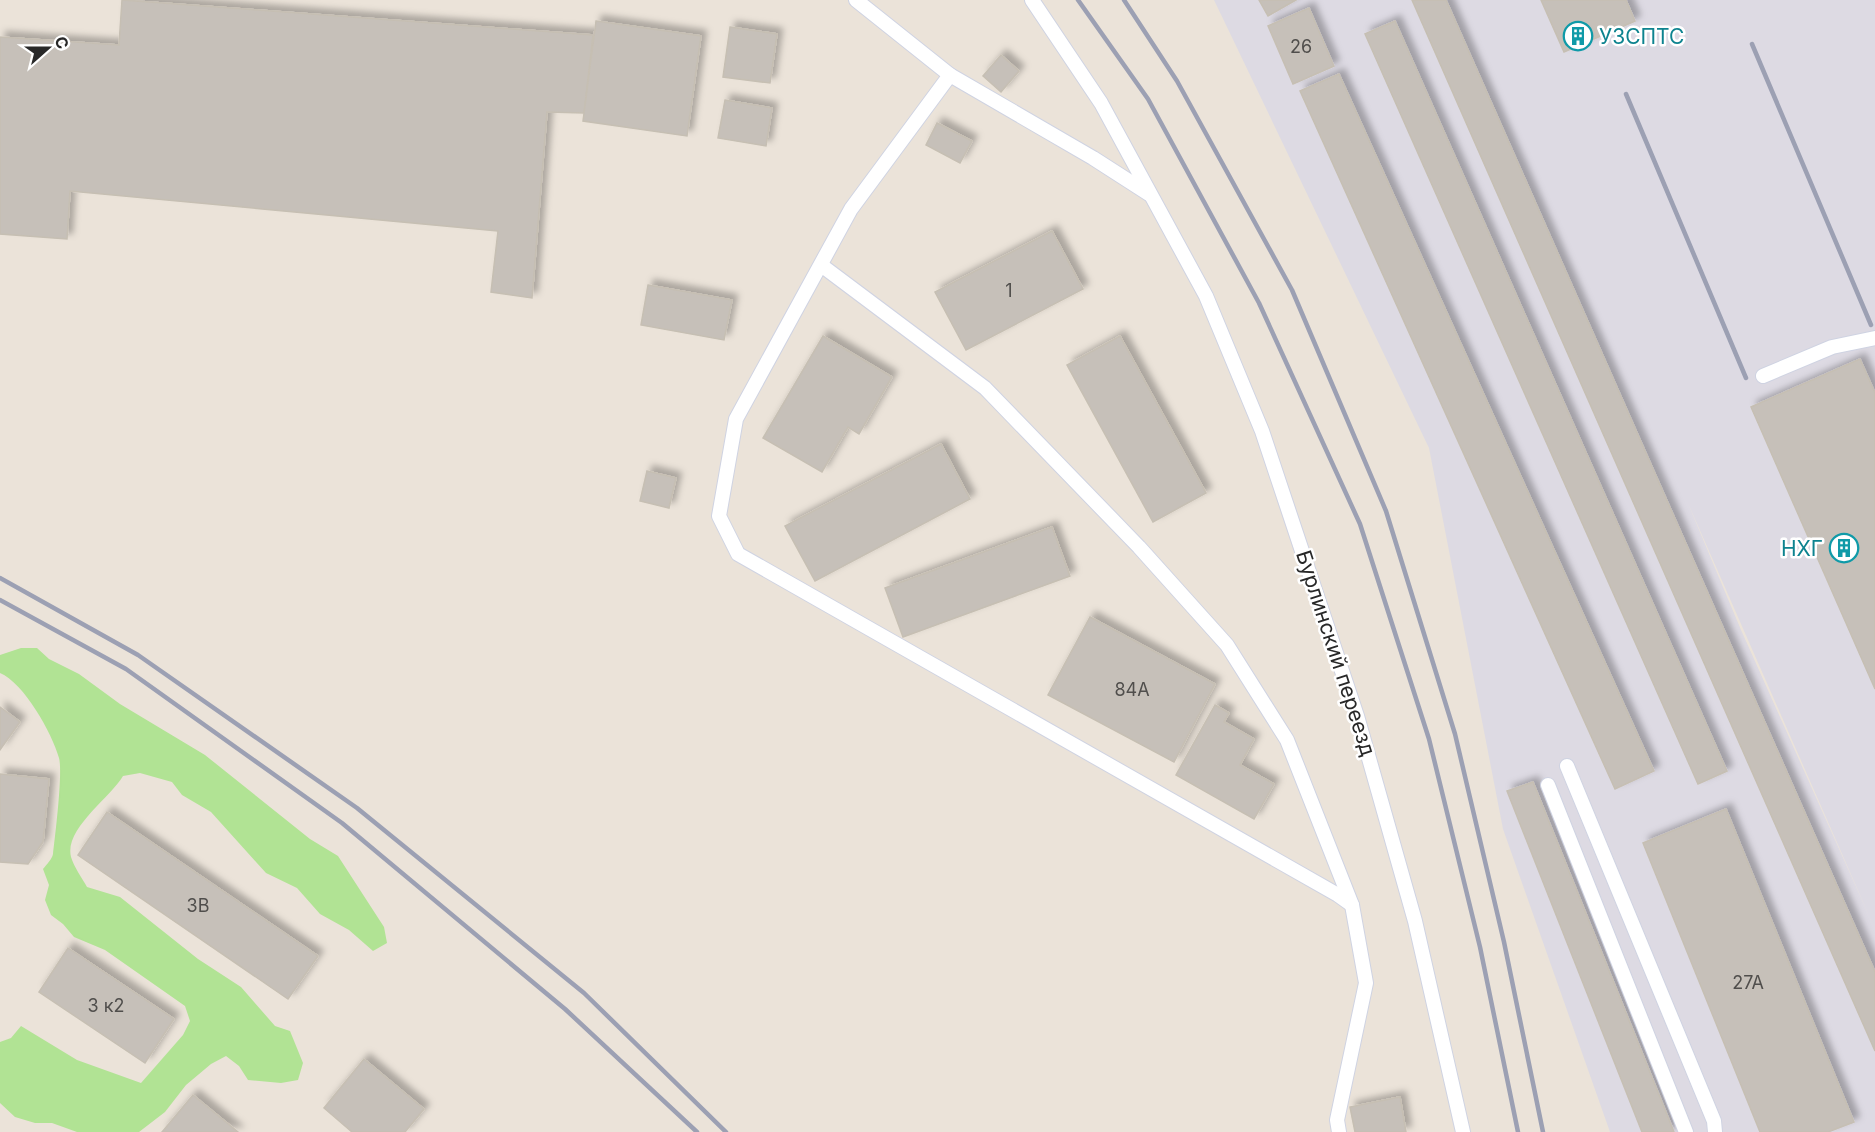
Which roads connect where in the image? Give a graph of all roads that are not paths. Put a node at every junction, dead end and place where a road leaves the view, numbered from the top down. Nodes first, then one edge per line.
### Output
1 (856, 0) edge
2 (1032, 0) edge
3 (950, 75) junction
4 (1150, 195) junction
5 (821, 265) junction
6 (1875, 338) edge
7 (1763, 376) dead end
8 (1567, 766) dead end
9 (1548, 784) dead end
10 (1352, 905) junction
11 (1339, 1132) edge
12 (1463, 1132) edge
13 (1686, 1132) edge
14 (1715, 1132) edge

1 - 3 lane
2 - 4 lane, Бурлинский переезд
3 - 4 lane
3 - 5 lane
4 - 12 lane, Бурлинский переезд
5 - 10 lane
5 - 10 lane
6 - 7 lane
8 - 14 lane
9 - 13 lane
10 - 11 lane

